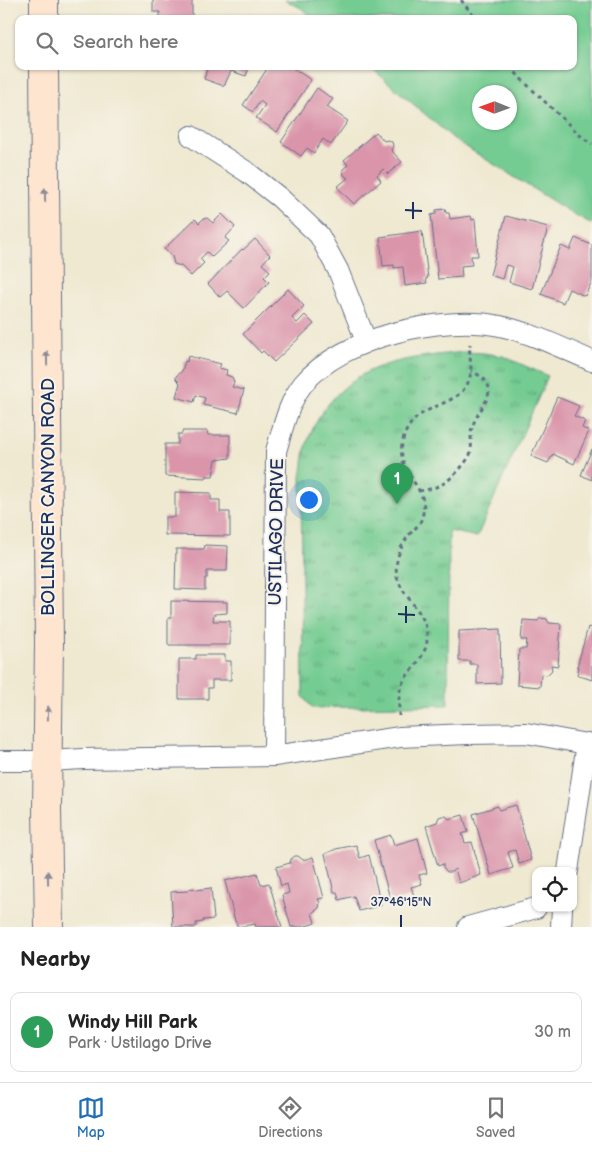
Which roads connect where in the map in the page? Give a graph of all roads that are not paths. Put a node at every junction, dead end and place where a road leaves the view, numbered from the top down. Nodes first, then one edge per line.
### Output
1 (44, 0) edge
2 (44, 15) edge
3 (44, 70) edge
4 (191, 136) dead end
5 (366, 341) junction
6 (592, 361) edge
7 (589, 744) edge
8 (274, 756) junction
9 (0, 760) edge
10 (48, 761) junction
11 (569, 867) edge
12 (532, 909) edge
13 (562, 912) edge
14 (49, 927) edge
15 (468, 927) edge
16 (562, 927) edge

1 - 2 main road
10 -> 3 main road, BOLLINGER CANYON ROAD
4 - 5 street
5 - 6 street, USTILAGO DRIVE
5 - 8 street, USTILAGO DRIVE
7 - 8 street
7 - 11 street
8 - 10 street
9 - 10 street
14 -> 10 main road, BOLLINGER CANYON ROAD
12 - 15 street
13 - 16 street

